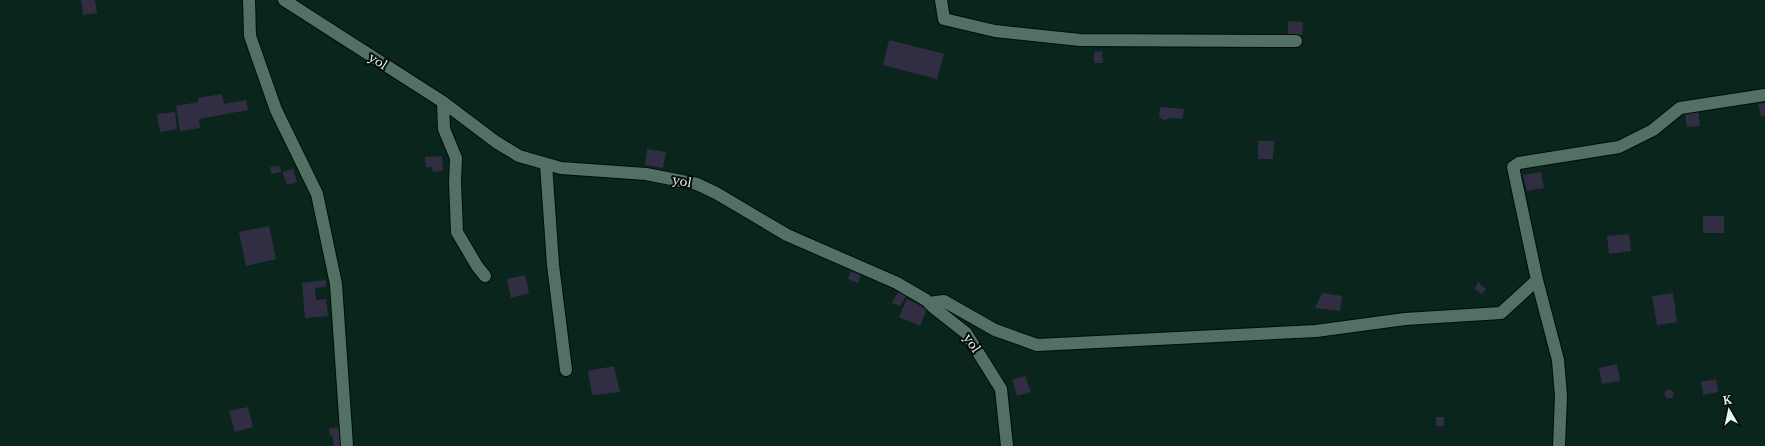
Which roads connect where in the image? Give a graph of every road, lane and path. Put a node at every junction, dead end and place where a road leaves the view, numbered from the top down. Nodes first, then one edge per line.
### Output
1 (249, 0) edge
2 (284, 0) edge
3 (941, 0) edge
4 (1296, 41) dead end
5 (1765, 95) edge
6 (443, 102) junction
7 (546, 164) junction
8 (485, 276) dead end
9 (1537, 280) junction
10 (929, 303) junction
11 (566, 370) dead end
12 (347, 446) edge
13 (1007, 446) edge
14 (1559, 446) edge

1 - 12 street
2 - 6 street, yol
3 - 4 street
5 - 9 street
6 - 7 street, yol
6 - 8 street
7 - 10 street, yol
7 - 11 street
9 - 10 street
9 - 14 street
10 - 13 street, yol

